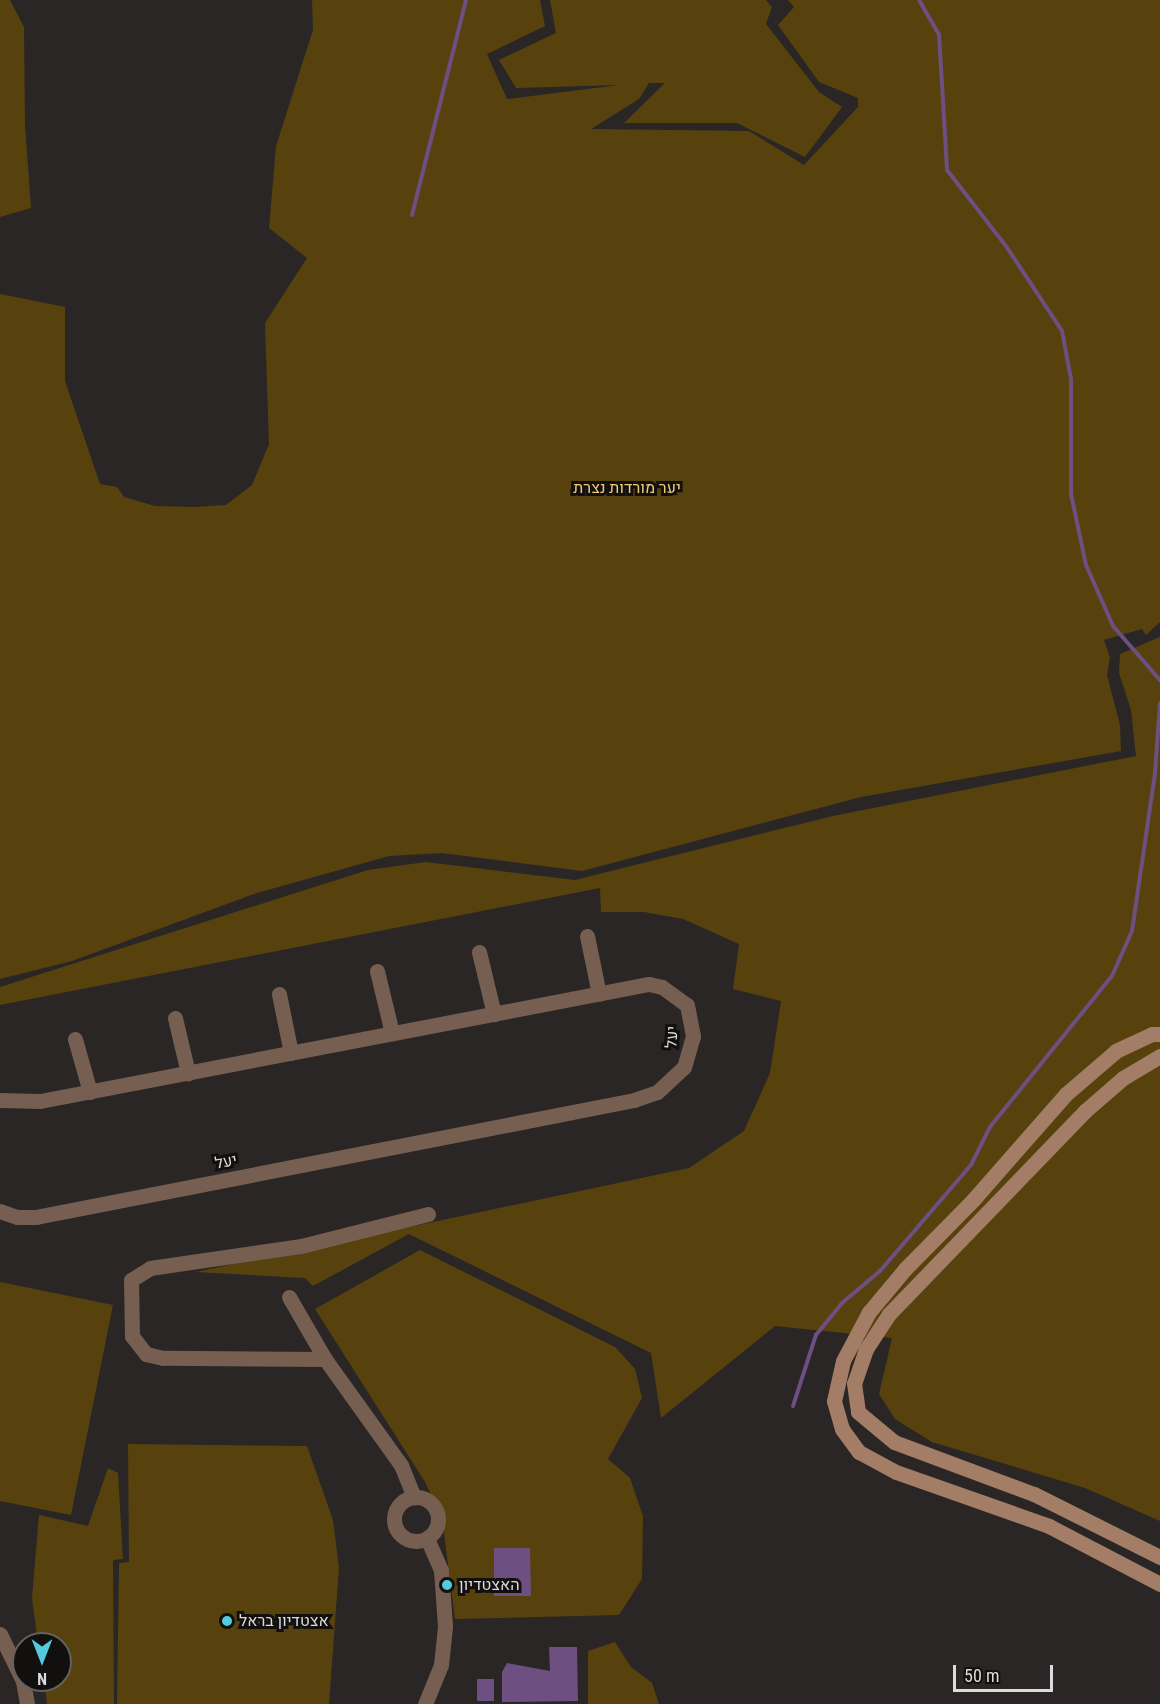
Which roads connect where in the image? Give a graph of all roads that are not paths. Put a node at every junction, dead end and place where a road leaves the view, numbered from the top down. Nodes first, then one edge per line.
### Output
1 (587, 936) dead end
2 (479, 952) dead end
3 (377, 971) dead end
4 (279, 994) dead end
5 (599, 994) junction
6 (494, 1014) junction
7 (176, 1018) dead end
8 (392, 1034) junction
9 (1160, 1034) edge
10 (75, 1039) dead end
11 (291, 1053) junction
12 (1160, 1056) edge
13 (188, 1073) junction
14 (90, 1092) junction
15 (0, 1100) edge
16 (0, 1211) edge
17 (428, 1214) dead end
18 (289, 1297) dead end
19 (325, 1359) junction
20 (414, 1498) junction
21 (427, 1538) junction
22 (1160, 1557) edge
23 (1160, 1584) edge
24 (0, 1634) edge
25 (27, 1704) edge
26 (425, 1704) edge

1 - 5 street
2 - 6 street
3 - 8 street
4 - 11 street
5 - 6 street, יעל
5 - 16 street, יעל
6 - 8 street, יעל
7 - 13 street
8 - 11 street, יעל
9 - 23 street
10 - 14 street
11 - 13 street, יעל
12 - 22 street
13 - 14 street, יעל
14 - 15 street, יעל
17 - 19 street
18 - 19 street
19 - 20 street
20 - 21 street
20 - 21 street
21 - 26 street
24 - 25 street

